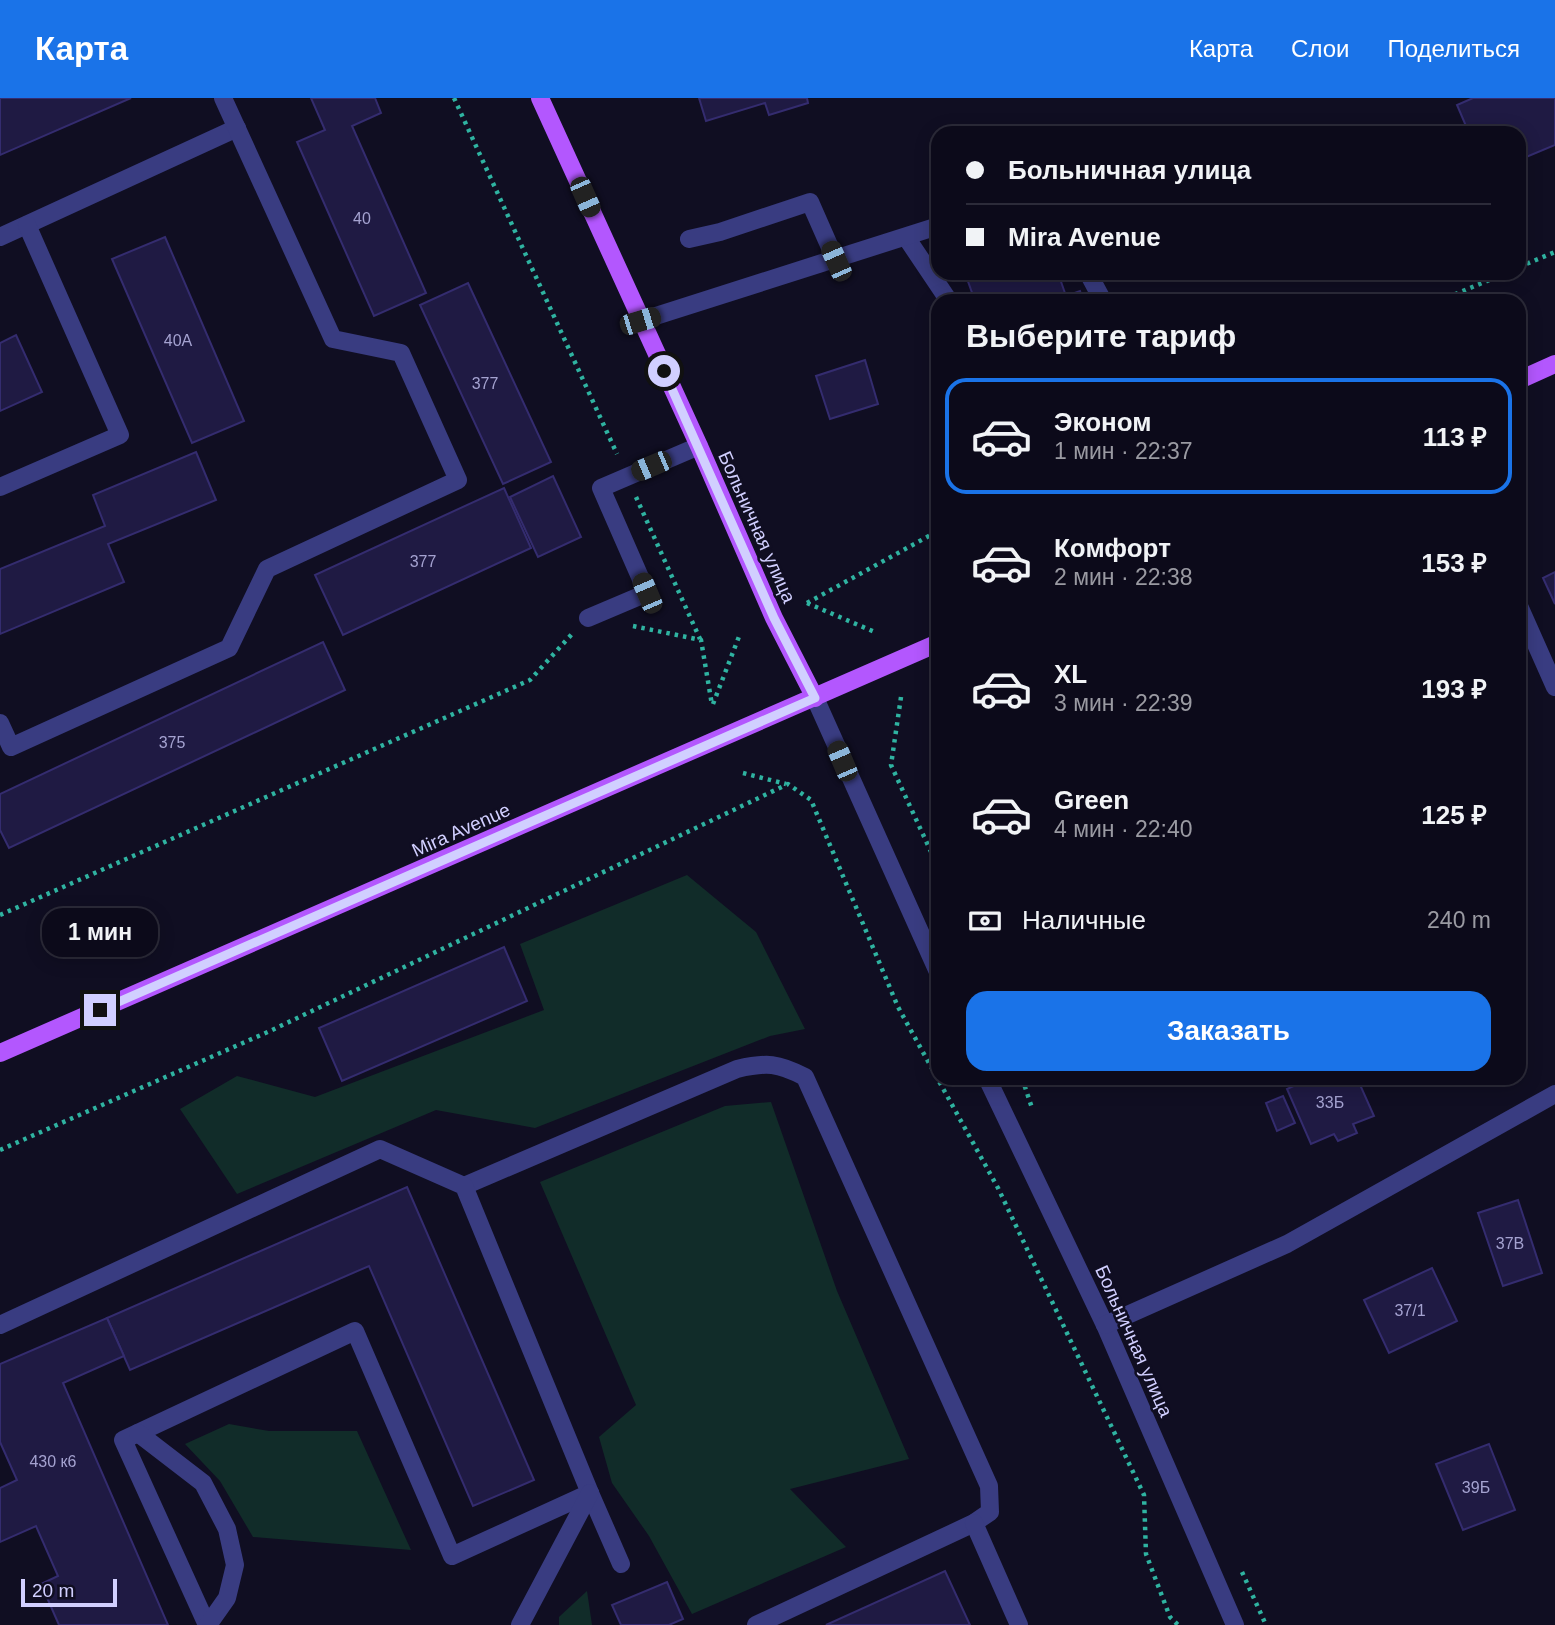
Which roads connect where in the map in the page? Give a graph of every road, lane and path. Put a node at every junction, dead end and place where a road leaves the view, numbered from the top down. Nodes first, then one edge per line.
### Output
1 (223, 98) edge
2 (454, 98) edge
3 (540, 98) edge
4 (237, 128) junction
5 (27, 225) junction
6 (931, 228) edge
7 (0, 237) edge
8 (906, 237) junction
9 (689, 239) dead end
10 (1555, 252) edge
11 (836, 261) junction
12 (1526, 264) edge
13 (931, 274) edge
14 (1489, 280) edge
15 (1456, 294) edge
16 (640, 321) junction
17 (1555, 364) edge
18 (1526, 377) edge
19 (699, 446) junction
20 (627, 477) junction
21 (0, 487) edge
22 (931, 535) edge
23 (588, 618) junction
24 (1526, 622) edge
25 (877, 633) dead end
26 (740, 634) dead end
27 (701, 640) junction
28 (931, 646) edge
29 (1555, 687) edge
30 (901, 697) dead end
31 (815, 698) junction
32 (0, 723) edge
33 (743, 773) dead end
34 (788, 784) junction
35 (931, 852) edge
36 (0, 915) edge
37 (931, 956) edge
38 (0, 1053) edge
39 (931, 1067) edge
40 (941, 1085) edge
41 (990, 1085) edge
42 (1555, 1094) edge
43 (0, 1150) edge
44 (464, 1186) junction
45 (0, 1325) edge
46 (1105, 1325) junction
47 (138, 1433) junction
48 (590, 1493) junction
49 (974, 1523) junction
50 (621, 1564) dead end
51 (207, 1625) edge
52 (520, 1625) edge
53 (756, 1625) edge
54 (1019, 1625) edge
55 (1178, 1625) edge
56 (1235, 1625) edge

1 - 4 street
2 - 20 path
3 - 16 main road, Больничная улица
4 - 5 street
4 - 32 street
5 - 7 street
5 - 21 street
6 - 8 street
8 - 11 street
8 - 13 street
9 - 11 street
10 - 12 path
11 - 16 street
14 - 15 path
16 - 19 main road, Больничная улица
17 - 18 main road
19 - 20 street
19 - 31 main road, Больничная улица
20 - 23 street
20 - 27 path
22 - 25 path
23 - 27 path
23 - 36 path
24 - 29 street
26 - 27 path
28 - 31 main road, Mira Avenue
30 - 35 path
31 - 37 street, Больничная улица
31 - 38 main road, Mira Avenue
33 - 34 path
34 - 39 path
34 - 43 path
40 - 55 path
41 - 46 street, Больничная улица
42 - 46 street
44 - 45 street
44 - 48 street
44 - 49 street
46 - 56 street, Больничная улица
47 - 48 street
47 - 51 street
47 - 51 street
48 - 50 street
48 - 52 street
49 - 53 street
49 - 54 street

